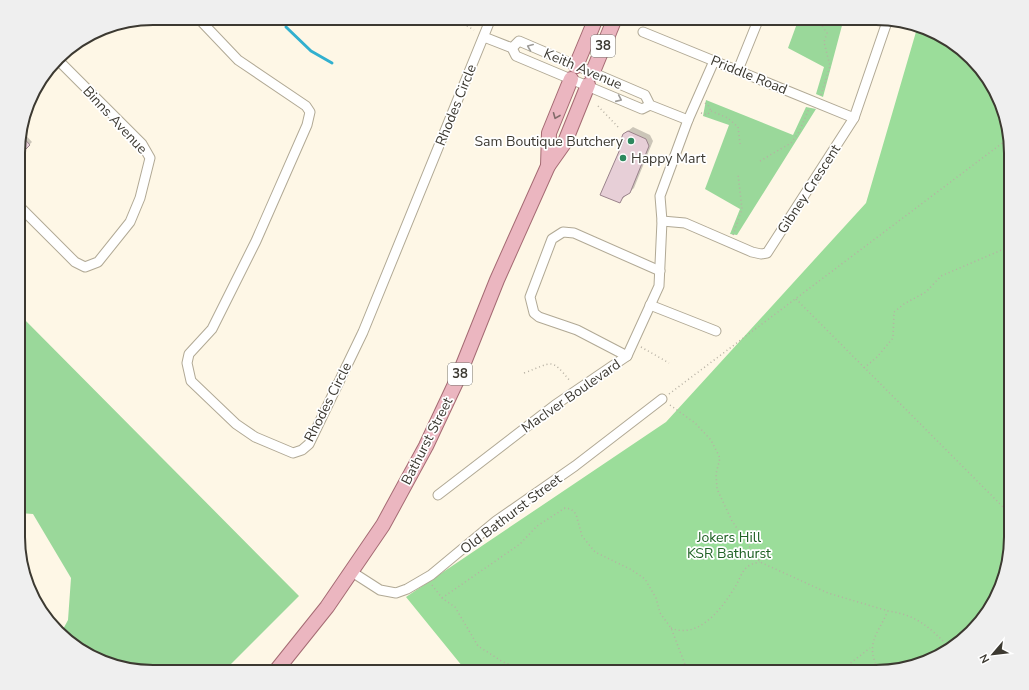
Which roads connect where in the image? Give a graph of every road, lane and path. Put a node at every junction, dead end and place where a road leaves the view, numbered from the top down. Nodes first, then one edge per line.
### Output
1 (205, 25) edge
2 (466, 25) edge
3 (488, 25) edge
4 (593, 25) edge
5 (612, 25) edge
6 (756, 25) edge
7 (821, 25) edge
8 (886, 26) edge
9 (474, 30) dead end
10 (643, 32) dead end
11 (484, 37) junction
12 (512, 48) junction
13 (714, 61) junction
14 (62, 64) edge
15 (576, 66) junction
16 (738, 70) junction
17 (571, 79) junction
18 (590, 79) junction
19 (816, 102) junction
20 (598, 106) dead end
21 (650, 106) junction
22 (693, 110) junction
23 (854, 118) junction
24 (688, 120) junction
25 (618, 127) dead end
26 (1004, 142) edge
27 (740, 144) dead end
28 (760, 161) dead end
29 (548, 166) junction
30 (738, 174) dead end
31 (25, 212) edge
32 (662, 221) junction
33 (731, 243) junction
34 (1004, 249) edge
35 (660, 271) junction
36 (796, 299) junction
37 (650, 306) junction
38 (716, 331) dead end
39 (633, 343) junction
40 (627, 356) junction
41 (669, 362) dead end
42 (864, 368) junction
43 (524, 372) dead end
44 (578, 390) junction
45 (662, 399) junction
46 (438, 495) dead end
47 (1004, 508) edge
48 (760, 562) junction
49 (352, 572) junction
50 (426, 578) junction
51 (442, 598) junction
52 (888, 611) junction
53 (671, 628) junction
54 (946, 644) edge
55 (870, 648) junction
56 (281, 665) edge
57 (511, 665) edge
58 (685, 665) edge
59 (848, 665) edge
60 (876, 665) edge

1 - 11 street, Rhodes Circle
2 - 9 path
3 - 11 street
4 - 15 main road, 38
5 - 18 main road, Bathurst Street / 38
6 - 16 street
7 - 19 path
8 - 23 street, Gibney Crescent
10 - 13 street, Priddle Road
11 - 12 street, Keith Avenue
15 -> 12 street, Keith Avenue
12 - 17 street, Keith Avenue
13 - 16 street, Priddle Road
13 - 22 street, MacIver Boulevard
14 - 31 street, Binns Avenue
15 - 18 street, Keith Avenue
16 - 19 street, Priddle Road
17 - 18 street, Keith Avenue
17 -> 29 main road, Bathurst Street / 38
18 -> 21 street, Keith Avenue
18 - 21 street, Keith Avenue
18 - 29 main road, Bathurst Street / 38
19 - 23 street, Priddle Road
19 - 28 path
20 - 25 path
21 - 24 street, Keith Avenue
22 - 24 street, MacIver Boulevard
22 - 27 path
23 - 33 street, Gibney Crescent
24 - 32 street, MacIver Boulevard
26 - 36 path
29 - 49 main road, Bathurst Street / 38
30 - 33 path
32 - 33 street, Gibney Crescent
32 - 35 street, MacIver Boulevard
34 - 42 path
35 - 37 street, MacIver Boulevard
35 - 40 street
36 - 42 path
36 - 45 path
37 - 38 street
37 - 39 street, MacIver Boulevard
39 - 40 street, MacIver Boulevard
39 - 41 path
40 - 44 street, MacIver Boulevard
42 - 47 path
43 - 44 path
44 - 46 street, MacIver Boulevard
45 - 48 path
45 - 50 street, Old Bathurst Street
48 - 52 path
48 - 53 path
49 - 50 street, Old Bathurst Street
49 - 56 main road, Bathurst Street / 38
50 - 51 path
51 - 53 path
51 - 57 path
52 - 54 path
52 - 55 path
53 - 58 path
55 - 59 path
55 - 60 path

